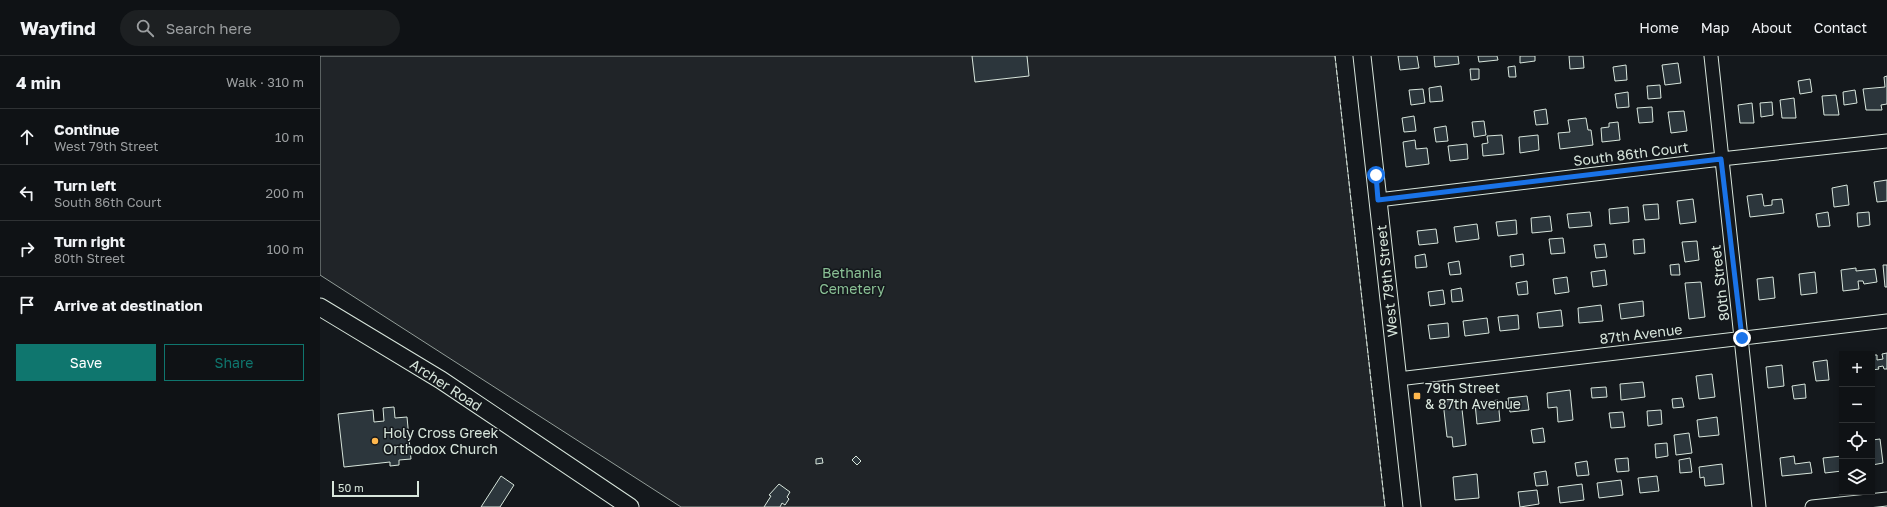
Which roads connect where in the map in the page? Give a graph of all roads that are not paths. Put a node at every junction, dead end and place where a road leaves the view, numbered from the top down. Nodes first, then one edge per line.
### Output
1 (1362, 56) edge
2 (1711, 56) edge
3 (1887, 141) edge
4 (1721, 159) junction
5 (1378, 200) junction
6 (320, 307) edge
7 (1887, 321) edge
8 (1742, 338) junction
9 (1398, 379) junction
10 (1887, 499) edge
11 (630, 507) edge
12 (1412, 507) edge
13 (1759, 507) edge
14 (1812, 507) edge

1 - 5 main road, West 79th Street
2 - 4 street, 80th Street
3 - 4 street, South 86th Court
4 - 5 street, South 86th Court
4 - 8 street, 80th Street
5 - 9 main road, West 79th Street
6 - 11 main road, Archer Road
7 - 8 street, 87th Avenue
8 - 9 street, 87th Avenue
8 - 13 street, 80th Street
9 - 12 main road, West 79th Street
10 - 14 street

